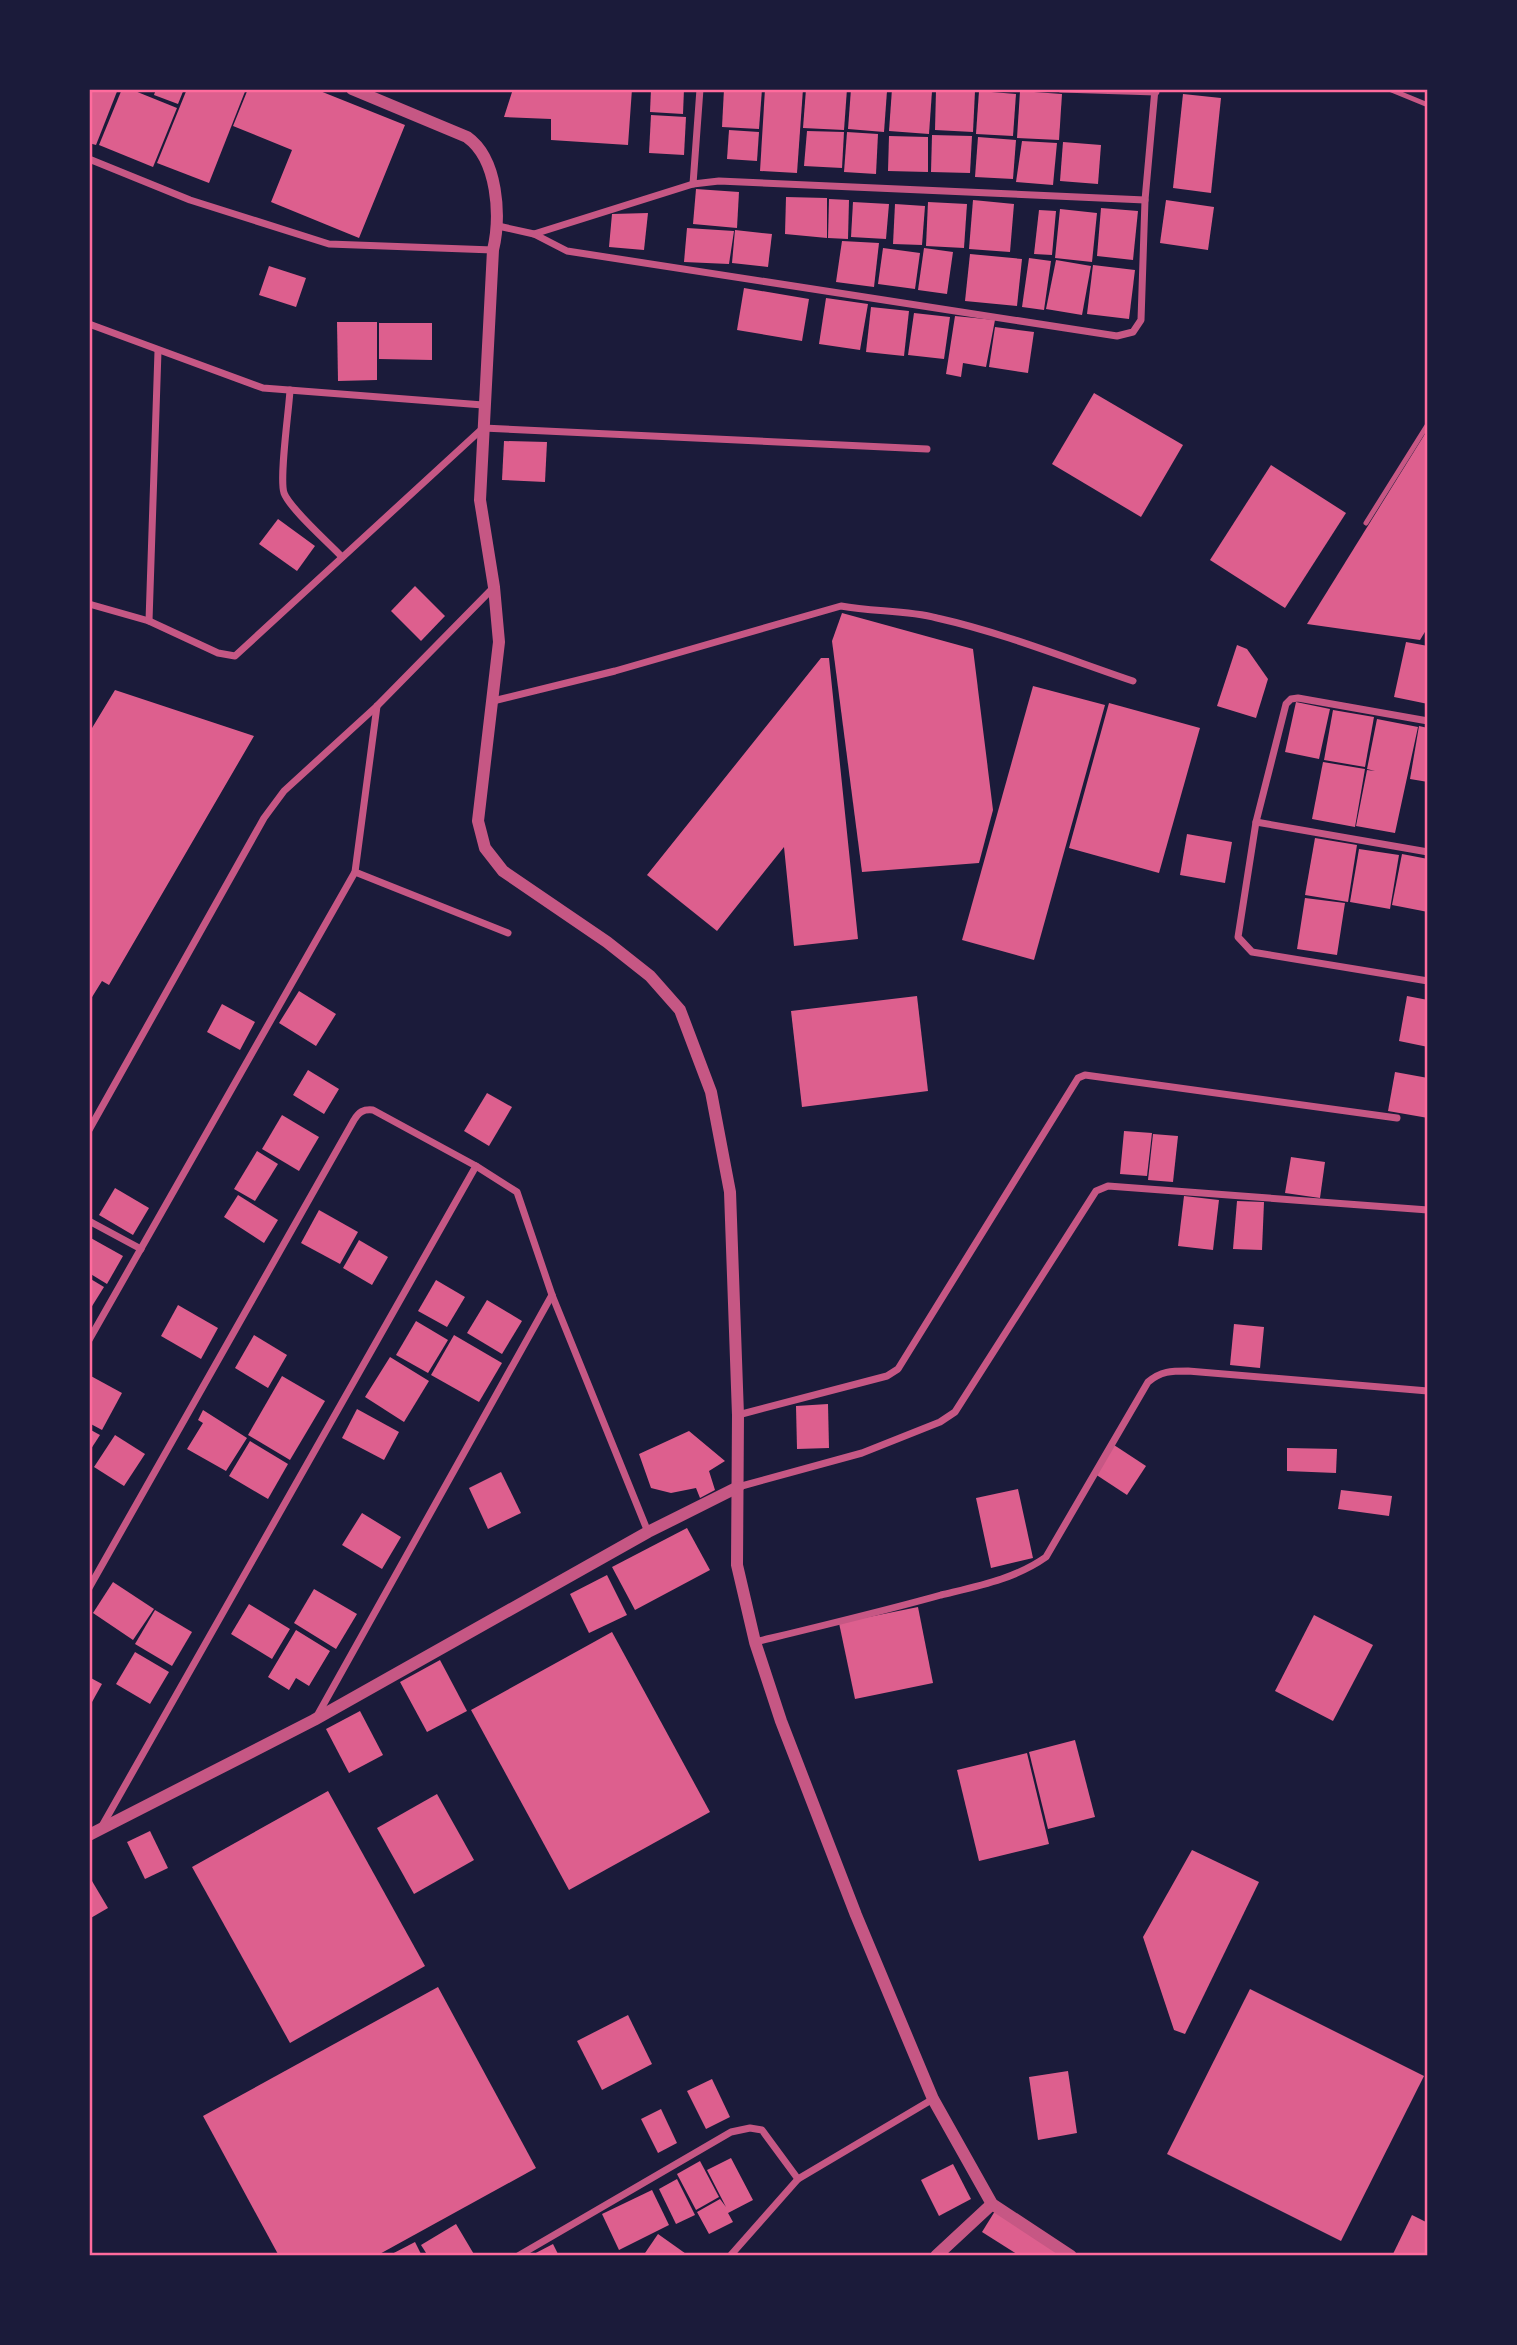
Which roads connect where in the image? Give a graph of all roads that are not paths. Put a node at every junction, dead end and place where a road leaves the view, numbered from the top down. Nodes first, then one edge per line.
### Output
1 (352, 89) edge
2 (700, 89) edge
3 (1061, 89) edge
4 (1389, 89) edge
5 (1156, 91) edge
6 (1428, 105) edge
7 (89, 159) edge
8 (693, 184) junction
9 (1145, 200) junction
10 (498, 226) junction
11 (534, 234) junction
12 (493, 250) junction
13 (89, 324) edge
14 (158, 351) junction
15 (290, 390) junction
16 (483, 405) junction
17 (1428, 424) edge
18 (483, 428) junction
19 (927, 449) dead end
20 (1366, 523) dead end
21 (342, 557) junction
22 (494, 587) junction
23 (89, 604) edge
24 (149, 621) junction
25 (1132, 681) dead end
26 (493, 701) junction
27 (377, 706) junction
28 (1428, 721) edge
29 (1256, 822) junction
30 (1428, 852) edge
31 (355, 872) junction
32 (508, 933) dead end
33 (1428, 981) edge
34 (1397, 1118) dead end
35 (89, 1130) edge
36 (476, 1166) junction
37 (1428, 1210) edge
38 (89, 1222) edge
39 (141, 1249) junction
40 (552, 1295) junction
41 (89, 1340) edge
42 (1428, 1391) edge
43 (738, 1415) junction
44 (738, 1487) junction
45 (648, 1532) junction
46 (89, 1588) edge
47 (755, 1642) junction
48 (314, 1720) junction
49 (95, 1832) edge
50 (933, 2099) junction
51 (798, 2179) junction
52 (992, 2204) junction
53 (518, 2256) edge
54 (730, 2256) edge
55 (936, 2256) edge
56 (1071, 2256) edge

1 - 10 street
2 - 8 street
3 - 5 street
4 - 6 lane
5 - 9 street
7 - 12 street
8 - 9 street
8 - 11 street
9 - 11 street
10 - 11 street
10 - 12 street
12 - 16 street
13 - 14 street
14 - 15 street
14 - 24 street
15 - 16 street
15 - 21 street
16 - 18 street
17 - 20 lane
18 - 19 street
18 - 21 street
18 - 22 street
21 - 24 street
22 - 26 street
22 - 27 street
23 - 24 street
25 - 26 street
26 - 43 street
27 - 31 street
27 - 35 street
28 - 29 street
29 - 30 street
29 - 33 street
31 - 32 street
31 - 39 street
34 - 43 street
36 - 40 street
36 - 46 street
36 - 49 street
37 - 44 street
38 - 39 street
39 - 41 street
40 - 45 street
40 - 48 street
42 - 47 street
43 - 44 street
44 - 45 street
44 - 47 street
45 - 48 street
47 - 50 street
48 - 49 street
50 - 51 street
50 - 52 street
51 - 53 street
51 - 54 street
52 - 55 street
52 - 56 street

